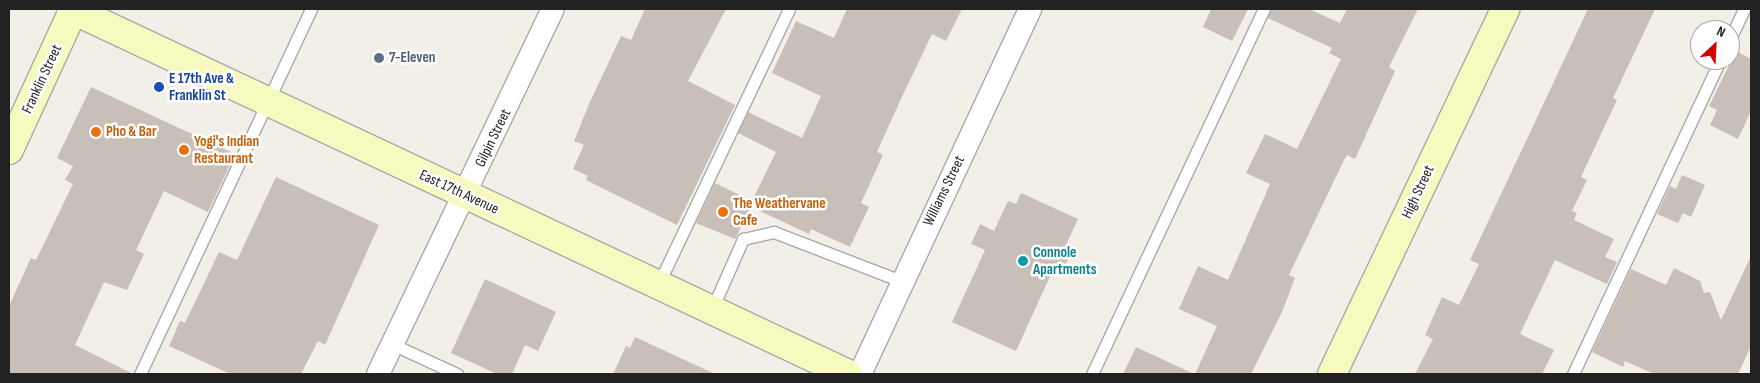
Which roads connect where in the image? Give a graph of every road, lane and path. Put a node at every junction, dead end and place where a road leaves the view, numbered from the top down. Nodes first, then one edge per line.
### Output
1 (73, 9) edge
2 (311, 9) edge
3 (554, 9) edge
4 (789, 9) edge
5 (1030, 9) edge
6 (1264, 9) edge
7 (1504, 9) edge
8 (1715, 70) edge
9 (268, 102) junction
10 (9, 150) edge
11 (464, 194) junction
12 (901, 280) junction
13 (658, 285) junction
14 (712, 309) junction
15 (392, 344) junction
16 (140, 374) edge
17 (378, 374) edge
18 (458, 374) edge
19 (848, 374) edge
20 (860, 374) edge
21 (1092, 374) edge
22 (1332, 374) edge
23 (1573, 374) edge

1 - 9 main road, East 17th Avenue
1 - 10 main road, Franklin Street
2 - 9 lane
3 - 11 street, Gilpin Street
4 - 13 lane
5 - 12 street, Williams Street
6 - 21 lane
7 - 22 main road, High Street
8 - 23 lane
9 - 11 main road, East 17th Avenue
9 - 16 lane
11 - 13 main road, East 17th Avenue
11 - 15 street, Gilpin Street
12 - 14 lane
12 - 20 street, Williams Street
13 - 14 main road, East 17th Avenue
14 - 19 main road, East 17th Avenue
15 - 17 street, Gilpin Street
15 - 18 lane

